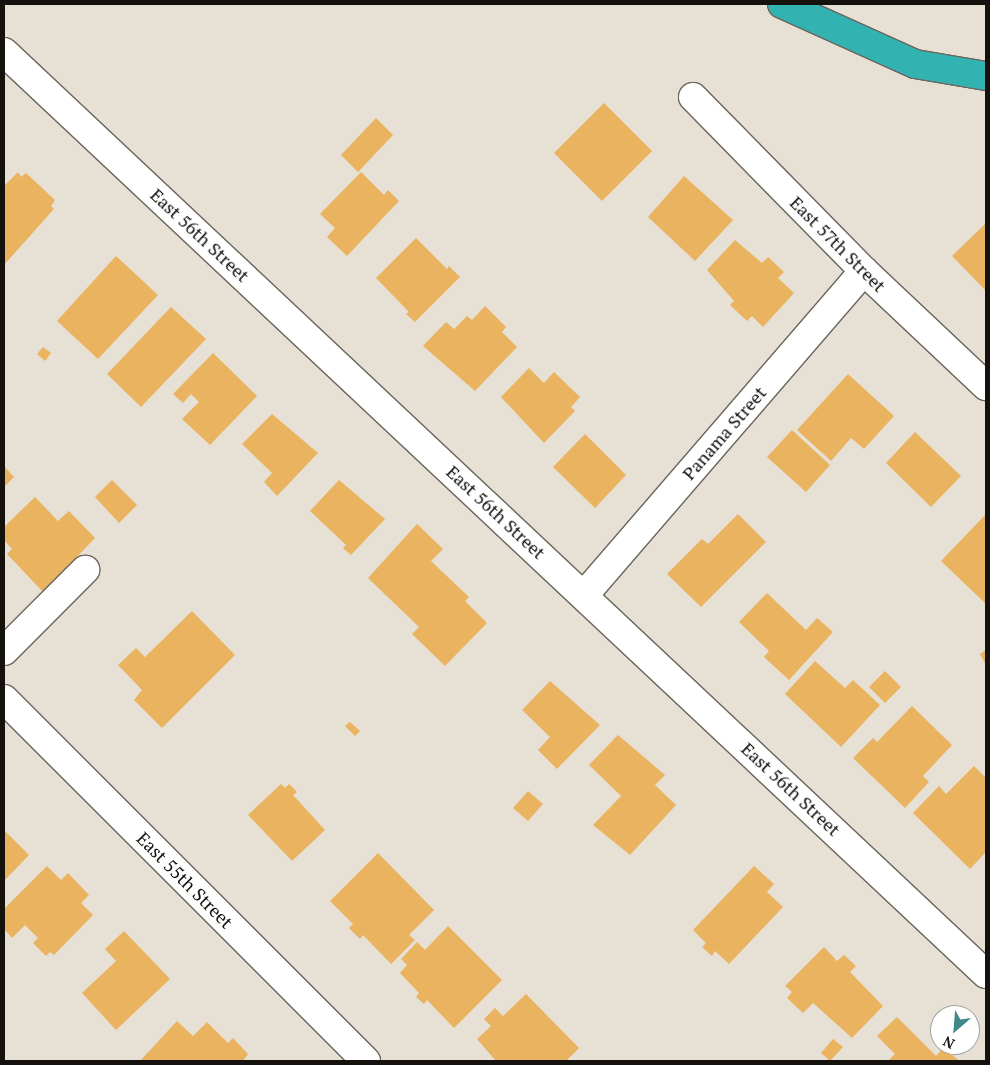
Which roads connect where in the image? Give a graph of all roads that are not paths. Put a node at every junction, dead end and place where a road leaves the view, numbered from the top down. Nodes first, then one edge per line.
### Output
1 (788, 8) edge
2 (4, 52) edge
3 (986, 76) edge
4 (693, 97) dead end
5 (864, 271) junction
6 (986, 386) edge
7 (85, 570) dead end
8 (585, 594) junction
9 (4, 651) edge
10 (4, 699) edge
11 (986, 974) edge
12 (366, 1061) edge

1 - 3 highway
2 - 8 street, East 56th Street
4 - 5 street, East 57th Street
5 - 6 street, East 57th Street
5 - 8 street, Panama Street
7 - 9 street
8 - 11 street, East 56th Street
10 - 12 street, East 55th Street

